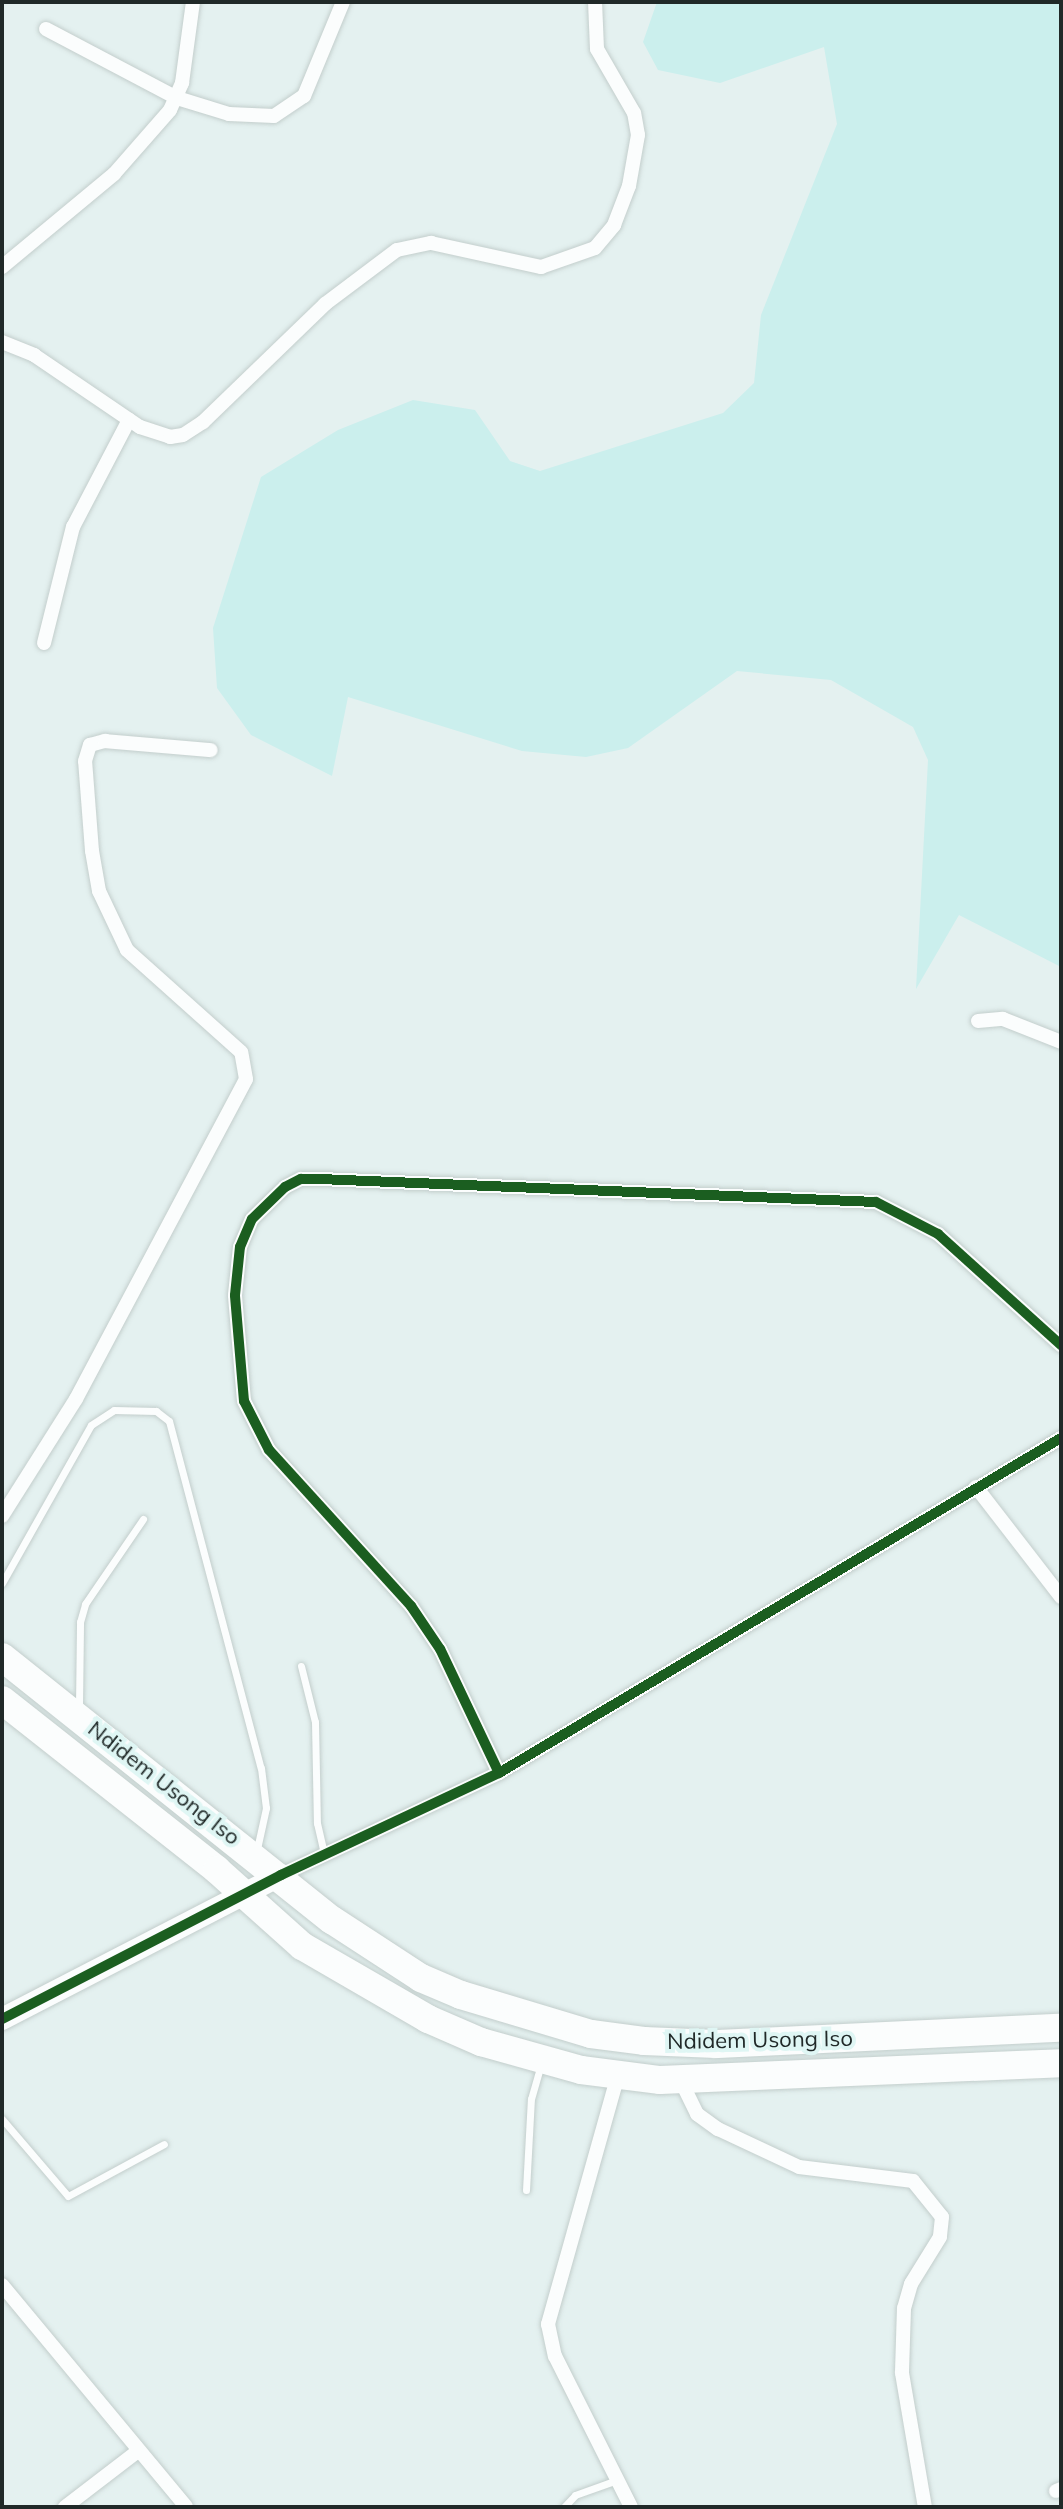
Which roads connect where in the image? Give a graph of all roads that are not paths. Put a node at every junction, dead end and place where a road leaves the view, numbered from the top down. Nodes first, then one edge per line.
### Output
1 (193, 2) edge
2 (343, 2) edge
3 (595, 2) edge
4 (46, 29) dead end
5 (177, 98) junction
6 (2, 267) edge
7 (2, 342) edge
8 (129, 420) junction
9 (44, 643) dead end
10 (211, 750) dead end
11 (978, 1021) dead end
12 (1061, 1042) edge
13 (1061, 1345) edge
14 (1061, 1438) edge
15 (976, 1487) junction
16 (2, 1516) edge
17 (143, 1519) dead end
18 (2, 1583) edge
19 (1061, 1597) edge
20 (2, 1657) edge
21 (301, 1666) dead end
22 (2, 1700) edge
23 (79, 1717) junction
24 (499, 1773) junction
25 (255, 1855) junction
26 (324, 1856) junction
27 (281, 1875) junction
28 (244, 1896) junction
29 (2, 2019) edge
30 (1061, 2028) edge
31 (543, 2059) junction
32 (1061, 2063) edge
33 (618, 2075) junction
34 (680, 2079) junction
35 (2, 2119) edge
36 (164, 2144) dead end
37 (526, 2190) dead end
38 (2, 2285) edge
39 (16, 2303) junction
40 (2, 2314) edge
41 (138, 2451) junction
42 (619, 2479) junction
43 (65, 2507) edge
44 (186, 2507) edge
45 (564, 2507) edge
46 (631, 2507) edge
47 (925, 2507) edge

1 - 5 street
2 - 5 street
3 - 8 street
4 - 5 street
5 - 6 street
7 - 8 street
8 - 9 street
10 - 16 street
11 - 12 street
13 - 24 street
14 - 15 street
15 - 19 street
15 - 24 street
17 - 23 lane
18 - 25 lane
20 - 23 highway, Ndidem Usong Iso
21 - 26 lane
22 - 28 highway, Ndidem Usong Iso
23 - 25 highway, Ndidem Usong Iso
24 - 26 street
25 - 27 highway, Ndidem Usong Iso
26 - 27 street
27 - 28 street
27 - 30 highway, Ndidem Usong Iso
28 - 29 street
28 - 31 highway, Ndidem Usong Iso
31 - 33 highway, Ndidem Usong Iso
31 - 37 lane
32 - 34 highway, Ndidem Usong Iso
33 - 34 highway, Ndidem Usong Iso
33 - 42 street
34 - 47 street
35 - 36 lane
38 - 39 street
39 - 40 street
39 - 41 street
41 - 43 street
41 - 44 street
42 - 45 lane
42 - 46 street

